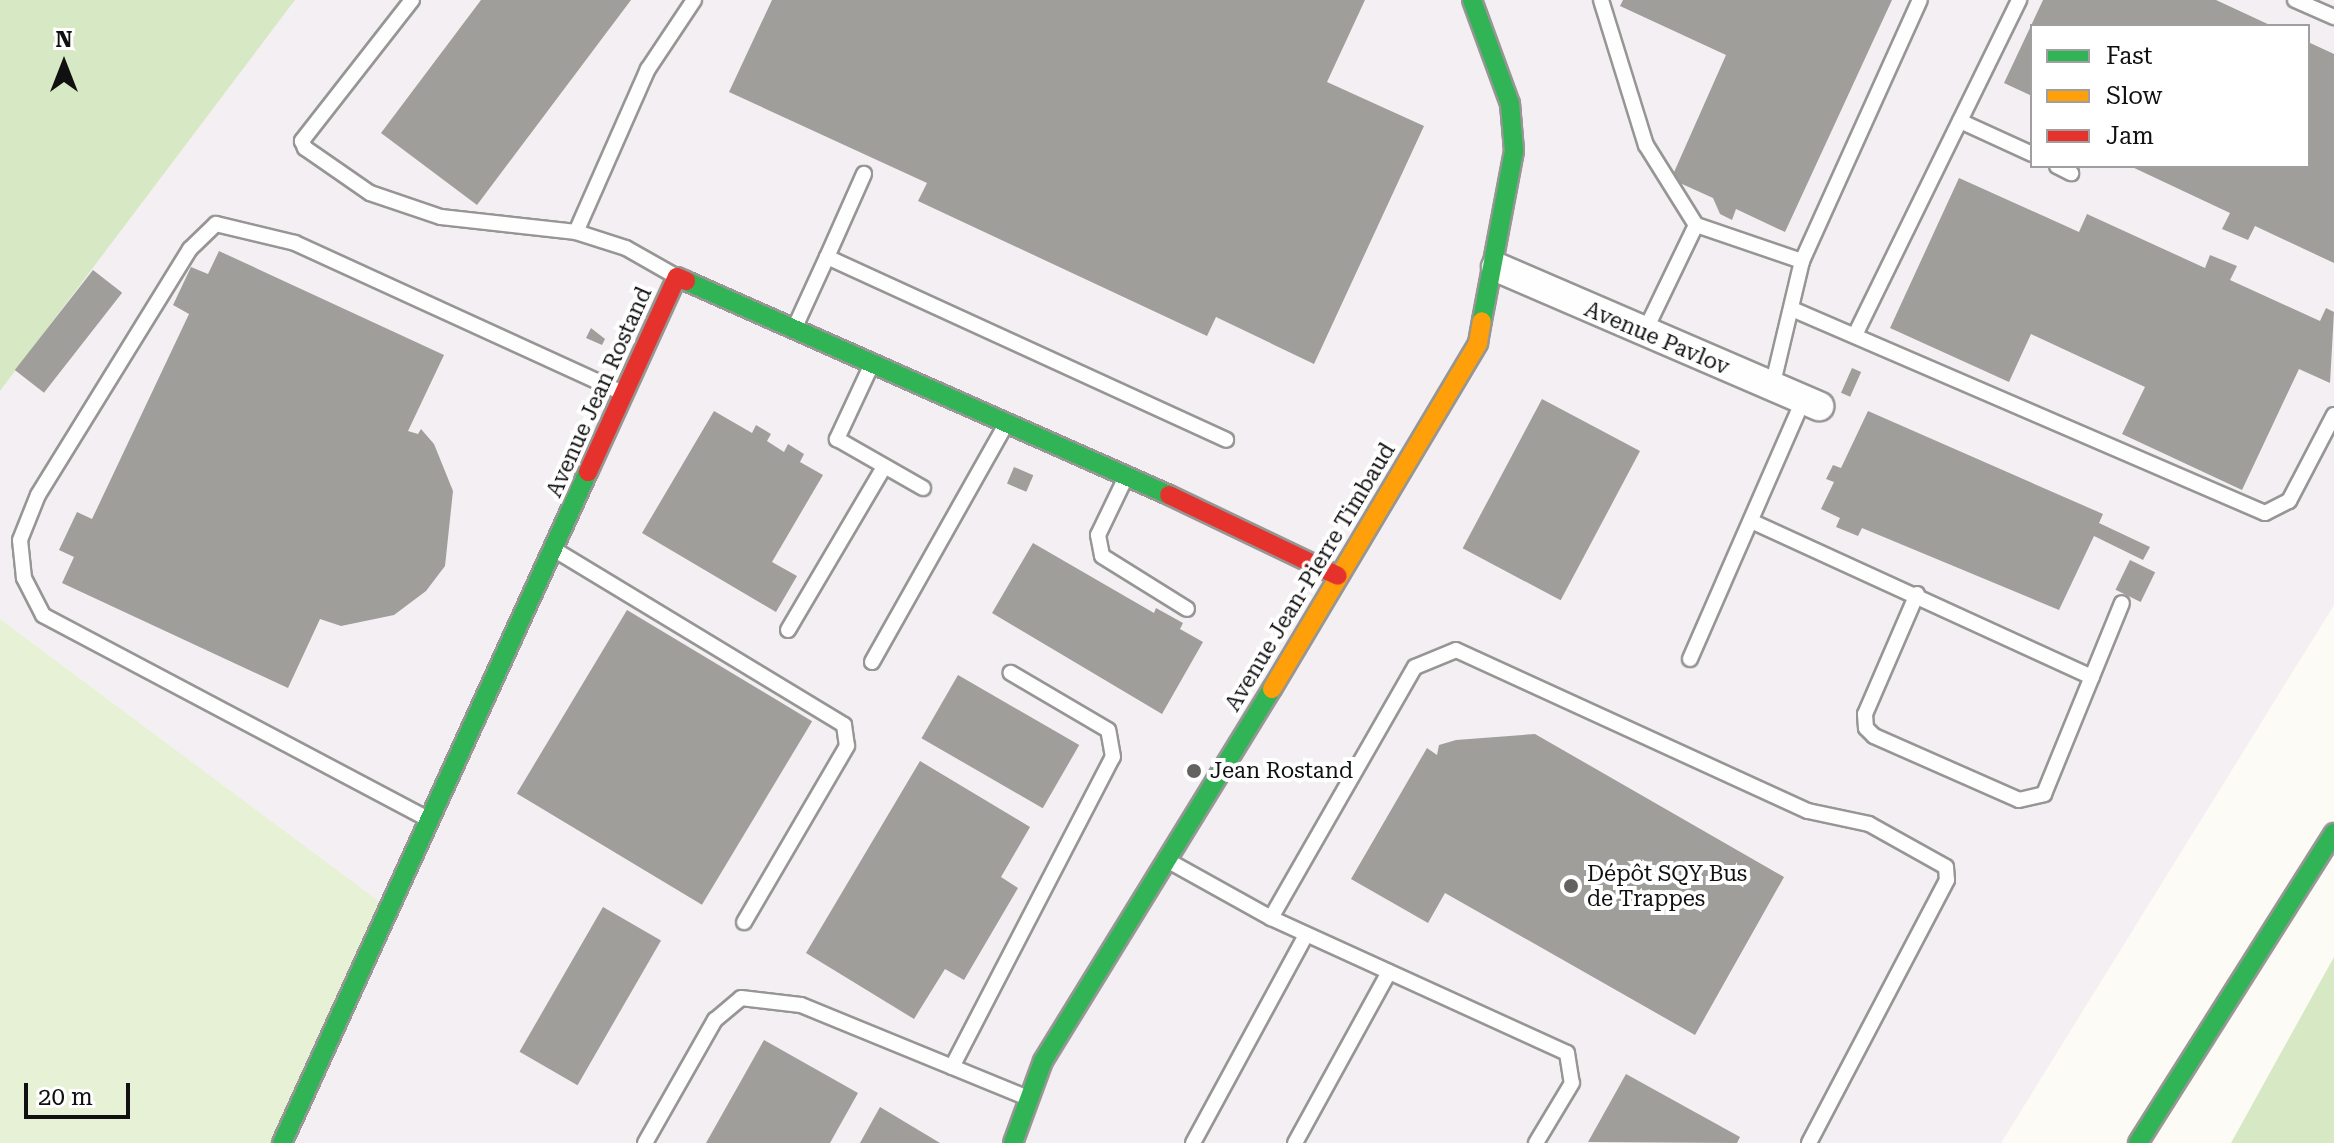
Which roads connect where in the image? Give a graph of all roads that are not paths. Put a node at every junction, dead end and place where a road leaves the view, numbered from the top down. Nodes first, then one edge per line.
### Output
1 (412, 0) edge
2 (694, 0) edge
3 (1472, 0) edge
4 (1601, 0) edge
5 (1920, 0) edge
6 (2019, 0) edge
7 (2295, 0) edge
8 (2334, 17) edge
9 (1960, 121) junction
10 (2030, 153) edge
11 (2061, 168) edge
12 (2071, 173) dead end
13 (864, 174) dead end
14 (1696, 225) junction
15 (576, 232) junction
16 (827, 257) junction
17 (1802, 261) junction
18 (1496, 267) junction
19 (677, 277) junction
20 (1792, 309) junction
21 (795, 328) junction
22 (1644, 333) junction
23 (1856, 333) junction
24 (873, 362) junction
25 (1772, 387) junction
26 (625, 394) junction
27 (1811, 403) joint
28 (2334, 415) edge
29 (1006, 424) junction
30 (1226, 440) dead end
31 (883, 469) junction
32 (1127, 475) junction
33 (923, 488) dead end
34 (1751, 521) junction
35 (554, 550) junction
36 (1338, 576) junction
37 (1917, 594) junction
38 (2122, 603) dead end
39 (1187, 609) dead end
40 (788, 630) dead end
41 (1690, 659) dead end
42 (872, 662) dead end
43 (1011, 673) dead end
44 (2092, 677) junction
45 (430, 820) junction
46 (2334, 833) edge
47 (1170, 862) junction
48 (1271, 918) junction
49 (744, 922) dead end
50 (1306, 935) junction
51 (1389, 972) junction
52 (952, 1067) junction
53 (1026, 1097) junction
54 (282, 1143) edge
55 (645, 1143) edge
56 (1013, 1143) edge
57 (1193, 1143) edge
58 (1295, 1143) edge
59 (1536, 1143) edge
60 (1809, 1143) edge
61 (2138, 1143) edge

1 - 15 lane
2 - 15 lane
3 - 18 street, Avenue Jean-Pierre Timbaud
4 - 14 lane
5 - 17 lane
6 - 9 lane
7 - 8 lane
9 - 10 lane
9 - 23 lane
11 - 12 lane
13 - 16 lane
14 - 17 lane
14 - 22 lane
15 - 19 lane
16 - 21 lane
16 - 30 lane
17 - 20 lane
18 - 22 street, Avenue Pavlov
18 - 36 street, Avenue Jean-Pierre Timbaud
19 - 21 street, Avenue Jean Rostand
19 - 26 street, Avenue Jean Rostand
20 - 23 lane
20 - 25 lane
21 - 24 street, Avenue Jean Rostand
22 - 25 street, Avenue Pavlov
23 - 28 lane
24 - 29 street, Avenue Jean Rostand
24 - 31 lane
25 - 27 street, Avenue Pavlov
26 - 35 street, Avenue Jean Rostand
26 - 45 lane
27 - 34 lane
29 - 32 street, Avenue Jean Rostand
29 - 42 lane
31 - 33 lane
31 - 40 lane
32 - 36 street, Avenue Jean Rostand
32 - 39 lane
34 - 37 lane
34 - 41 lane
35 - 45 street, Avenue Jean Rostand
35 - 49 lane
36 - 47 street, Avenue Jean-Pierre Timbaud
37 - 44 lane
37 - 44 lane
38 - 44 lane
43 - 52 lane
45 - 54 street, Avenue Jean Rostand
46 - 61 street
47 - 48 lane
47 - 53 street, Avenue Jean-Pierre Timbaud
48 - 50 lane
48 - 60 lane
50 - 51 lane
50 - 57 lane
51 - 58 lane
51 - 59 lane
52 - 53 lane
52 - 55 lane
53 - 56 street, Avenue Jean-Pierre Timbaud

